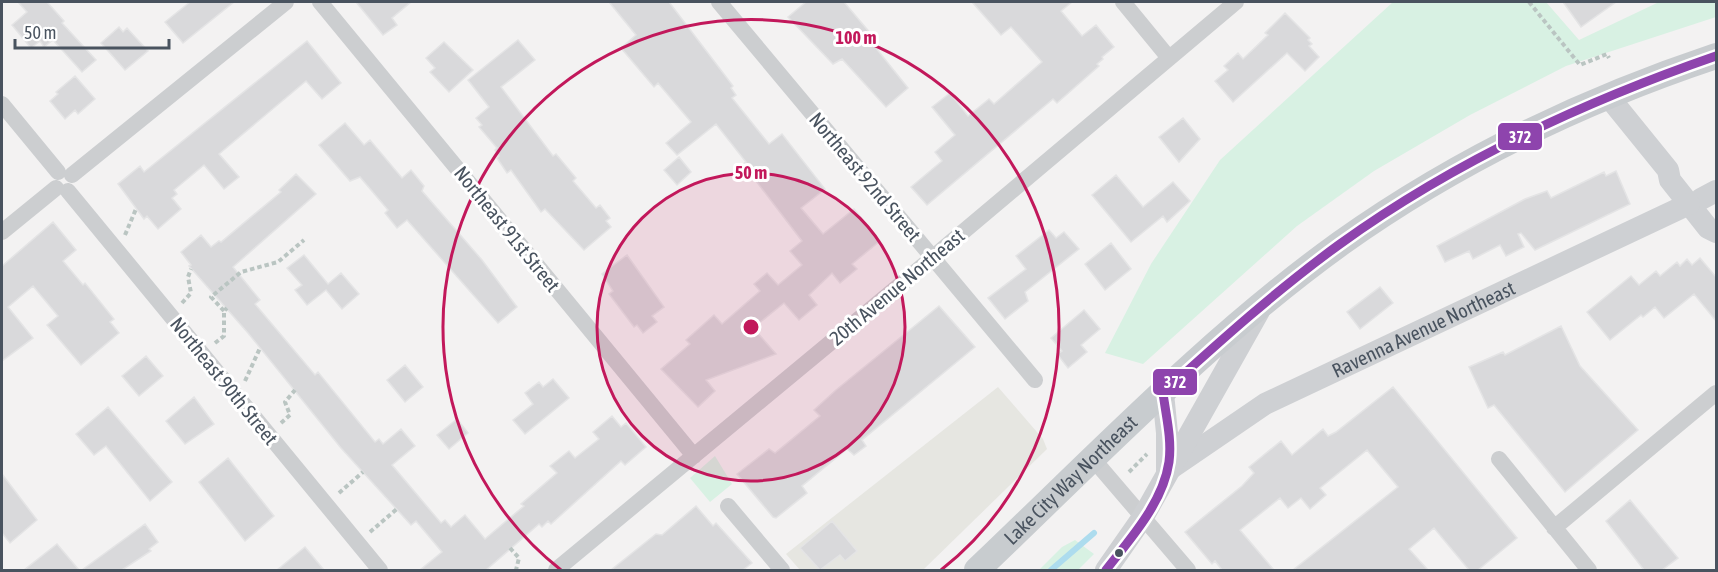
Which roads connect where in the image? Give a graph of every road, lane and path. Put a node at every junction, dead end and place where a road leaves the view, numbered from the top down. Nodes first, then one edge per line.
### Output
1 (286, 2) edge
2 (320, 2) edge
3 (718, 2) edge
4 (1123, 2) edge
5 (1236, 2) edge
6 (1529, 2) edge
7 (1716, 56) edge
8 (1169, 58) junction
9 (1609, 58) dead end
10 (1608, 96) junction
11 (2, 104) edge
12 (63, 181) junction
13 (1702, 198) edge
14 (136, 209) dead end
15 (1716, 219) edge
16 (2, 232) edge
17 (1716, 232) edge
18 (304, 240) dead end
19 (123, 241) dead end
20 (932, 256) junction
21 (191, 269) dead end
22 (184, 301) dead end
23 (1262, 305) junction
24 (210, 348) dead end
25 (260, 348) dead end
26 (1035, 380) dead end
27 (243, 387) dead end
28 (295, 390) dead end
29 (1163, 393) junction
30 (1716, 393) edge
31 (283, 421) dead end
32 (1149, 452) dead end
33 (694, 456) junction
34 (1093, 459) junction
35 (1499, 459) dead end
36 (1167, 471) junction
37 (363, 472) dead end
38 (1126, 475) dead end
39 (333, 498) dead end
40 (728, 506) dead end
41 (398, 508) dead end
42 (1143, 517) junction
43 (1554, 528) junction
44 (373, 529) dead end
45 (510, 548) dead end
46 (380, 570) edge
47 (516, 570) edge
48 (556, 570) edge
49 (782, 570) edge
50 (977, 570) edge
51 (1107, 570) edge
52 (1188, 570) edge
53 (1590, 570) edge

1 - 12 street
2 - 33 street, Northeast 91st Street
3 - 20 street, Northeast 92nd Street
4 - 8 street
5 - 8 street, 20th Avenue Northeast
6 - 9 path
7 - 10 main road, Lake City Way Northeast
8 - 20 street, 20th Avenue Northeast
10 - 13 main road
10 - 23 main road, Lake City Way Northeast
11 - 12 street, Northeast 90th Street
12 - 16 street
12 - 46 street, Northeast 90th Street
13 - 15 main road
13 - 17 main road
13 - 36 main road, Ravenna Avenue Northeast
14 - 19 path
18 - 24 path
20 - 26 street, Northeast 92nd Street
20 - 33 street, 20th Avenue Northeast
21 - 22 path
23 - 29 main road, Lake City Way Northeast
23 - 36 main road, Ravenna Avenue Northeast
25 - 27 path
28 - 31 path
29 - 34 main road, Lake City Way Northeast
29 - 36 main road, Ravenna Avenue Northeast
30 - 43 street
32 - 38 path
33 - 48 street, 20th Avenue Northeast
34 - 42 street
34 - 50 main road, Lake City Way Northeast
35 - 43 street
36 - 42 main road, Ravenna Avenue Northeast
37 - 39 path
40 - 49 street
41 - 44 path
42 - 51 main road, Ravenna Avenue Northeast
42 - 52 street
43 - 53 street
45 - 47 path

